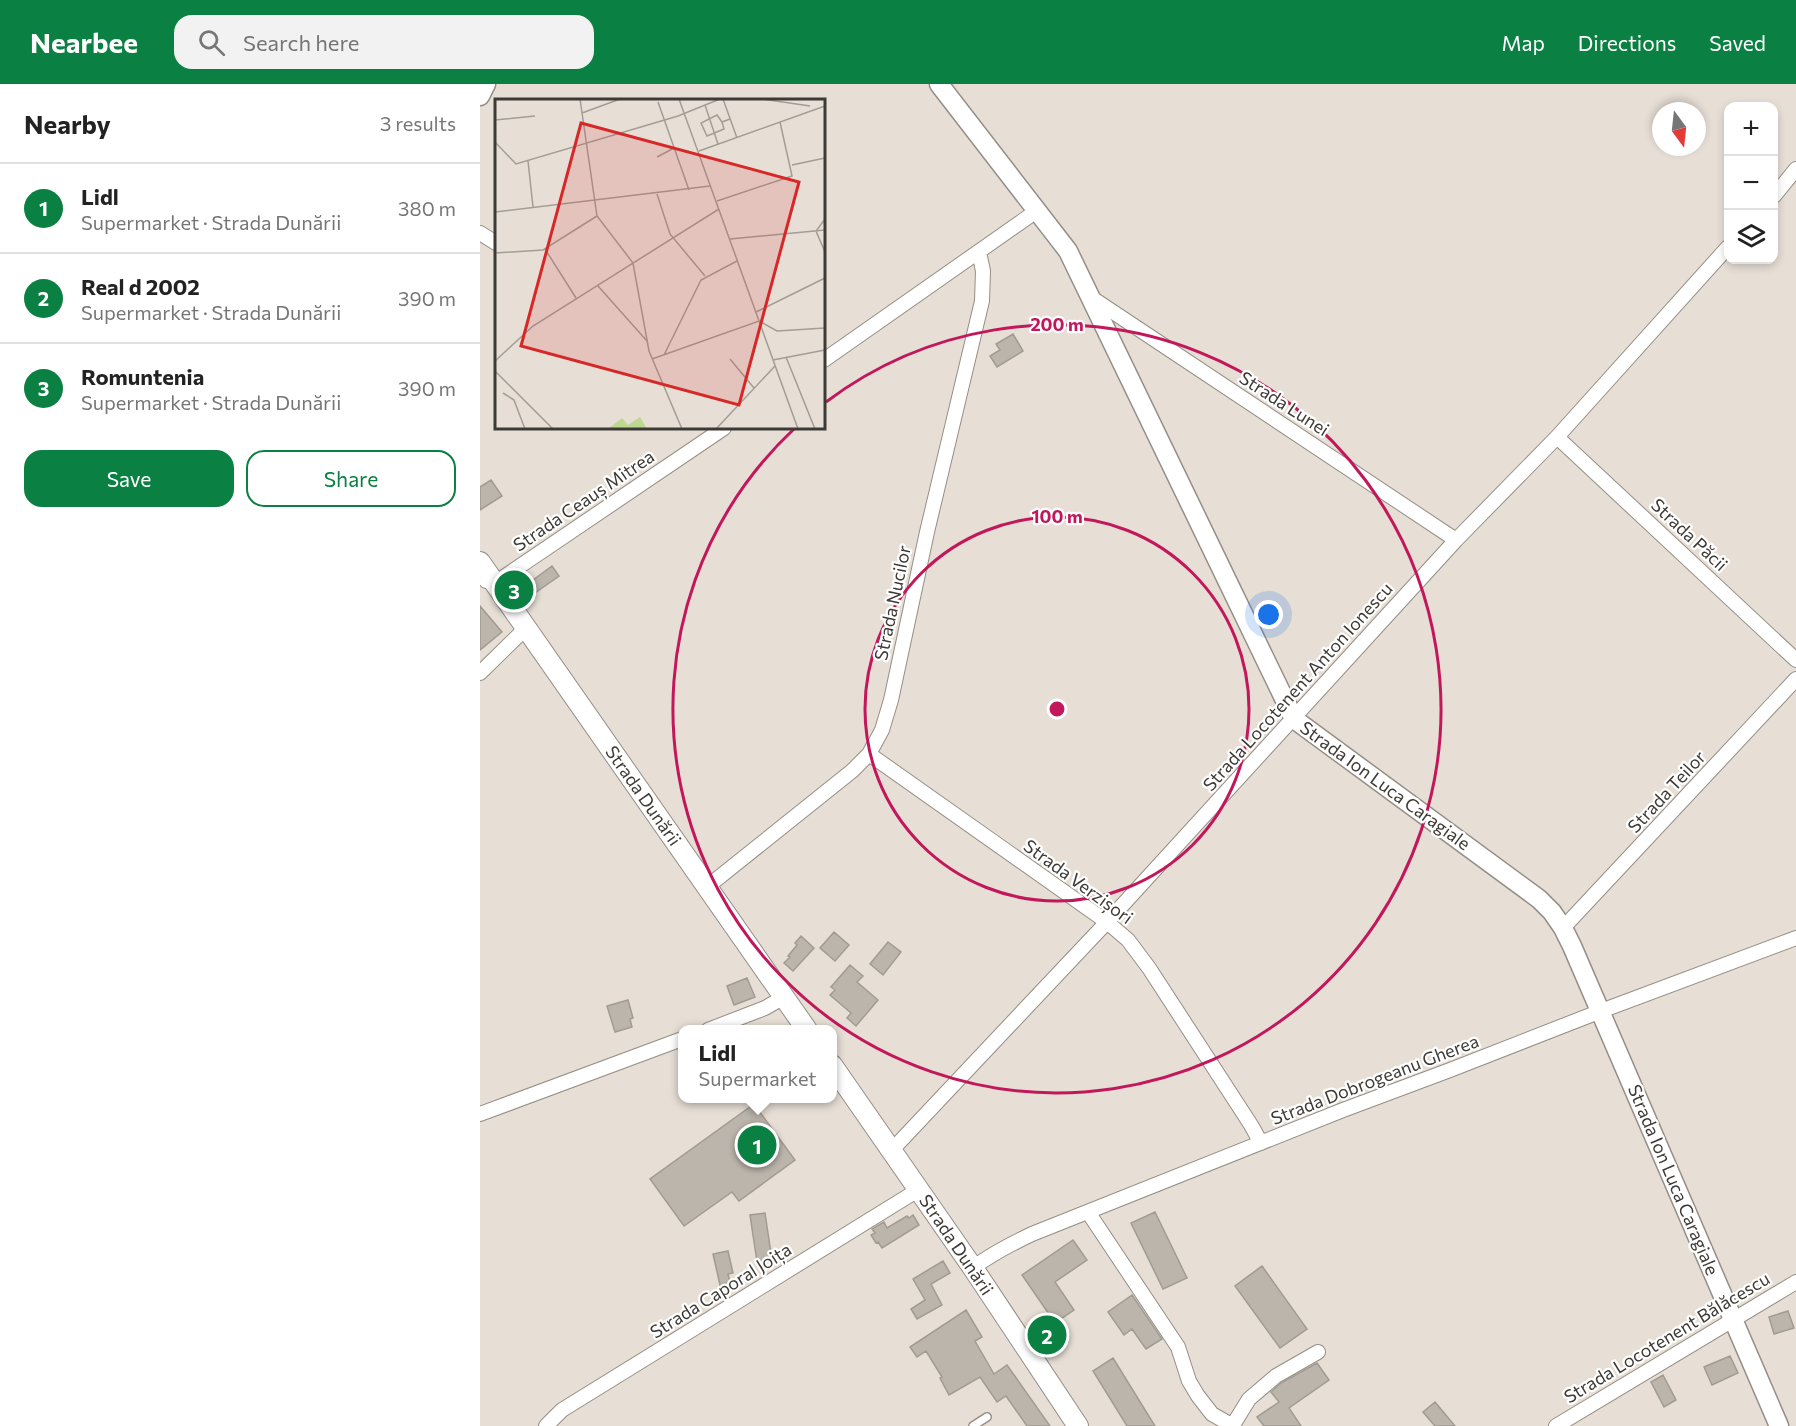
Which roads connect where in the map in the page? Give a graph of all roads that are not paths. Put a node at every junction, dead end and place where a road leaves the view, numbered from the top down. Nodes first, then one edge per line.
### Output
1 (486, 84) edge
2 (939, 84) edge
3 (480, 96) edge
4 (1796, 169) edge
5 (1778, 190) edge
6 (1038, 210) junction
7 (480, 233) edge
8 (495, 242) edge
9 (1724, 251) edge
10 (979, 252) junction
11 (1092, 298) junction
12 (825, 359) edge
13 (722, 429) edge
14 (1557, 437) junction
15 (1456, 540) junction
16 (480, 562) edge
17 (488, 581) edge
18 (526, 628) junction
19 (1796, 660) edge
20 (480, 673) edge
21 (1796, 679) edge
22 (1294, 718) junction
23 (868, 754) junction
24 (707, 887) junction
25 (1107, 922) junction
26 (1563, 928) junction
27 (1796, 938) edge
28 (784, 997) junction
29 (1601, 1011) junction
30 (719, 1025) edge
31 (804, 1025) edge
32 (678, 1040) edge
33 (837, 1072) edge
34 (480, 1114) edge
35 (1261, 1143) junction
36 (892, 1150) junction
37 (918, 1190) junction
38 (1088, 1212) junction
39 (973, 1268) junction
40 (1796, 1282) edge
41 (1733, 1320) junction
42 (1318, 1352) dead end
43 (987, 1417) dead end
44 (1233, 1425) edge
45 (546, 1426) edge
46 (973, 1426) edge
47 (1078, 1426) edge
48 (1556, 1426) edge
49 (1779, 1426) edge

1 - 3 street
2 - 6 street, Strada Ion Luca Caragiale
4 - 5 street
6 - 10 street
6 - 11 street, Strada Ion Luca Caragiale
7 - 8 street
9 - 14 street, Strada Locotenent Anton Ionescu
10 - 12 street
10 - 23 street, Strada Nucilor
11 - 15 street, Strada Lunei
11 - 22 street, Strada Ion Luca Caragiale
13 - 17 street, Strada Ceauș Mitrea
14 - 15 street, Strada Locotenent Anton Ionescu
14 - 19 street, Strada Păcii
15 - 22 street, Strada Locotenent Anton Ionescu
16 - 17 main road, Strada Dunării
17 - 18 main road, Strada Dunării
18 - 20 street
18 - 24 main road, Strada Dunării
21 - 26 street, Strada Teilor
22 - 25 street, Strada Locotenent Anton Ionescu
22 - 26 street, Strada Ion Luca Caragiale
23 - 24 street, Strada Nucilor
23 - 25 street, Strada Verzișori
24 - 28 main road, Strada Dunării
25 - 35 street, Strada Verzișori
25 - 36 street, Strada Locotenent Anton Ionescu
26 - 29 street, Strada Ion Luca Caragiale
27 - 29 street, Strada Dobrogeanu Gherea
28 - 30 street
28 - 31 main road, Strada Dunării
29 - 35 street, Strada Dobrogeanu Gherea
29 - 41 street, Strada Ion Luca Caragiale
32 - 34 street
33 - 36 main road, Strada Dunării
35 - 38 street, Strada Dobrogeanu Gherea
36 - 37 main road, Strada Dunării
37 - 39 main road, Strada Dunării
37 - 45 street, Strada Caporal Joița
38 - 39 street, Strada Dobrogeanu Gherea
38 - 44 street
39 - 47 main road, Strada Dunării
40 - 41 street, Strada Locotenent Bălăcescu
41 - 48 street, Strada Locotenent Bălăcescu
41 - 49 street, Strada Ion Luca Caragiale
42 - 44 street
43 - 46 lane

